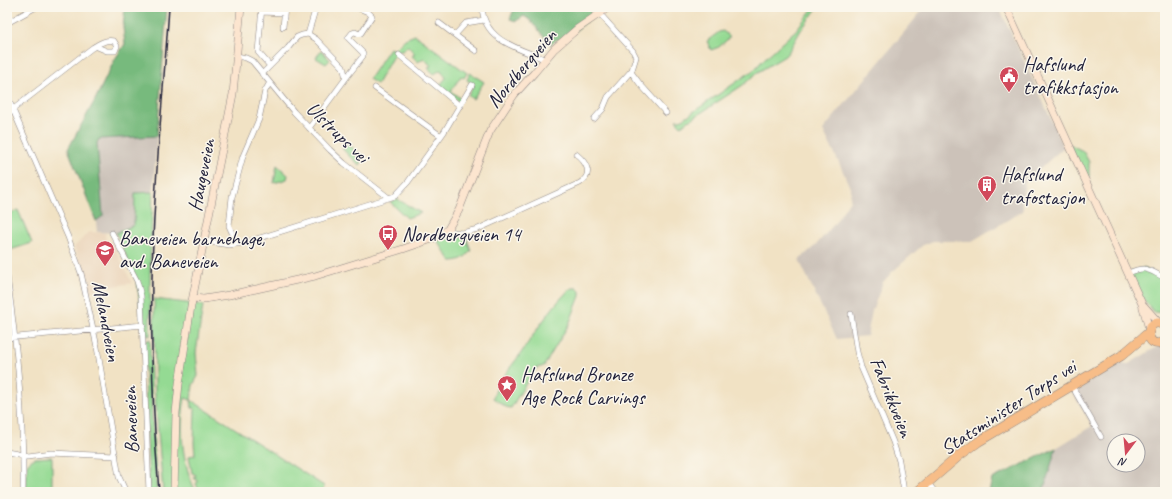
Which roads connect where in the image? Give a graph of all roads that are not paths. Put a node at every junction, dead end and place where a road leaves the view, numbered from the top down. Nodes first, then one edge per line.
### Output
1 (36, 7) edge
2 (241, 7) edge
3 (285, 7) edge
4 (316, 7) edge
5 (356, 7) edge
6 (482, 7) edge
7 (1006, 7) edge
8 (262, 9) edge
9 (604, 10) edge
10 (284, 13) junction
11 (484, 20) junction
12 (7, 23) edge
13 (439, 23) dead end
14 (283, 27) dead end
15 (308, 34) junction
16 (455, 35) junction
17 (95, 46) dead end
18 (476, 50) dead end
19 (399, 55) dead end
20 (237, 56) junction
21 (544, 59) junction
22 (270, 66) junction
23 (631, 72) junction
24 (262, 74) junction
25 (346, 78) junction
26 (269, 84) junction
27 (472, 85) dead end
28 (375, 88) dead end
29 (7, 96) edge
30 (460, 106) junction
31 (13, 110) junction
32 (666, 113) dead end
33 (7, 114) edge
34 (594, 120) dead end
35 (309, 128) junction
36 (441, 136) junction
37 (576, 154) dead end
38 (389, 198) junction
39 (446, 231) junction
40 (112, 233) dead end
41 (204, 241) junction
42 (235, 244) junction
43 (1128, 273) junction
44 (7, 276) edge
45 (1165, 278) edge
46 (193, 298) junction
47 (1142, 304) junction
48 (851, 314) dead end
49 (1163, 324) edge
50 (143, 325) junction
51 (94, 330) junction
52 (1149, 331) junction
53 (15, 336) junction
54 (7, 338) edge
55 (1161, 343) edge
56 (1121, 356) junction
57 (1072, 386) junction
58 (1101, 437) dead end
59 (7, 452) edge
60 (22, 455) junction
61 (116, 456) junction
62 (928, 483) junction
63 (22, 492) edge
64 (126, 492) edge
65 (149, 492) edge
66 (174, 492) edge
67 (904, 492) edge
68 (917, 492) edge
69 (935, 492) edge

1 - 12 street
2 - 20 street, Haugeveien
3 - 10 street
4 - 15 street
5 - 25 street
6 - 11 street
7 - 43 street
8 - 10 street
8 - 22 street
9 - 21 street, Nordbergveien
9 - 23 street
10 - 14 street
11 - 16 street
11 - 21 street
13 - 16 street
15 - 22 street
15 - 25 street
16 - 18 street
17 - 31 street
19 - 30 street
20 - 24 street, Ulstrups vei
20 - 41 street, Haugeveien
21 - 39 street, Nordbergveien
22 - 24 street
23 - 32 street
23 - 34 street
24 - 26 street, Ulstrups vei
25 - 35 street
26 - 35 street, Ulstrups vei
26 - 42 street
27 - 30 street
28 - 36 street
29 - 31 street, Melandveien
30 - 36 street
31 - 33 street
31 - 51 street, Melandveien
35 - 38 street, Ulstrups vei
36 - 38 street
37 - 39 street
38 - 42 street
39 - 46 street
40 - 50 street, Baneveien
41 - 42 street
41 - 46 street, Haugeveien
43 - 45 street
43 - 47 street
44 - 53 street
46 - 66 street, Haugeveien
47 - 49 street
47 - 52 street
48 - 67 street, Fabrikkveien
49 - 52 highway, Statsminister Torps vei
50 - 51 street
50 - 65 street, Baneveien
51 - 53 street
51 - 61 street, Melandveien
52 - 55 highway
52 - 56 highway, Statsminister Torps vei
53 - 54 street
53 - 60 street
55 - 56 highway, Statsminister Torps vei
56 - 57 highway, Statsminister Torps vei
57 - 58 street
57 - 62 highway, Statsminister Torps vei
59 - 60 street
60 - 61 street
60 - 63 street
61 - 64 street, Melandveien
62 - 68 highway, Statsminister Torps vei
62 - 69 street

